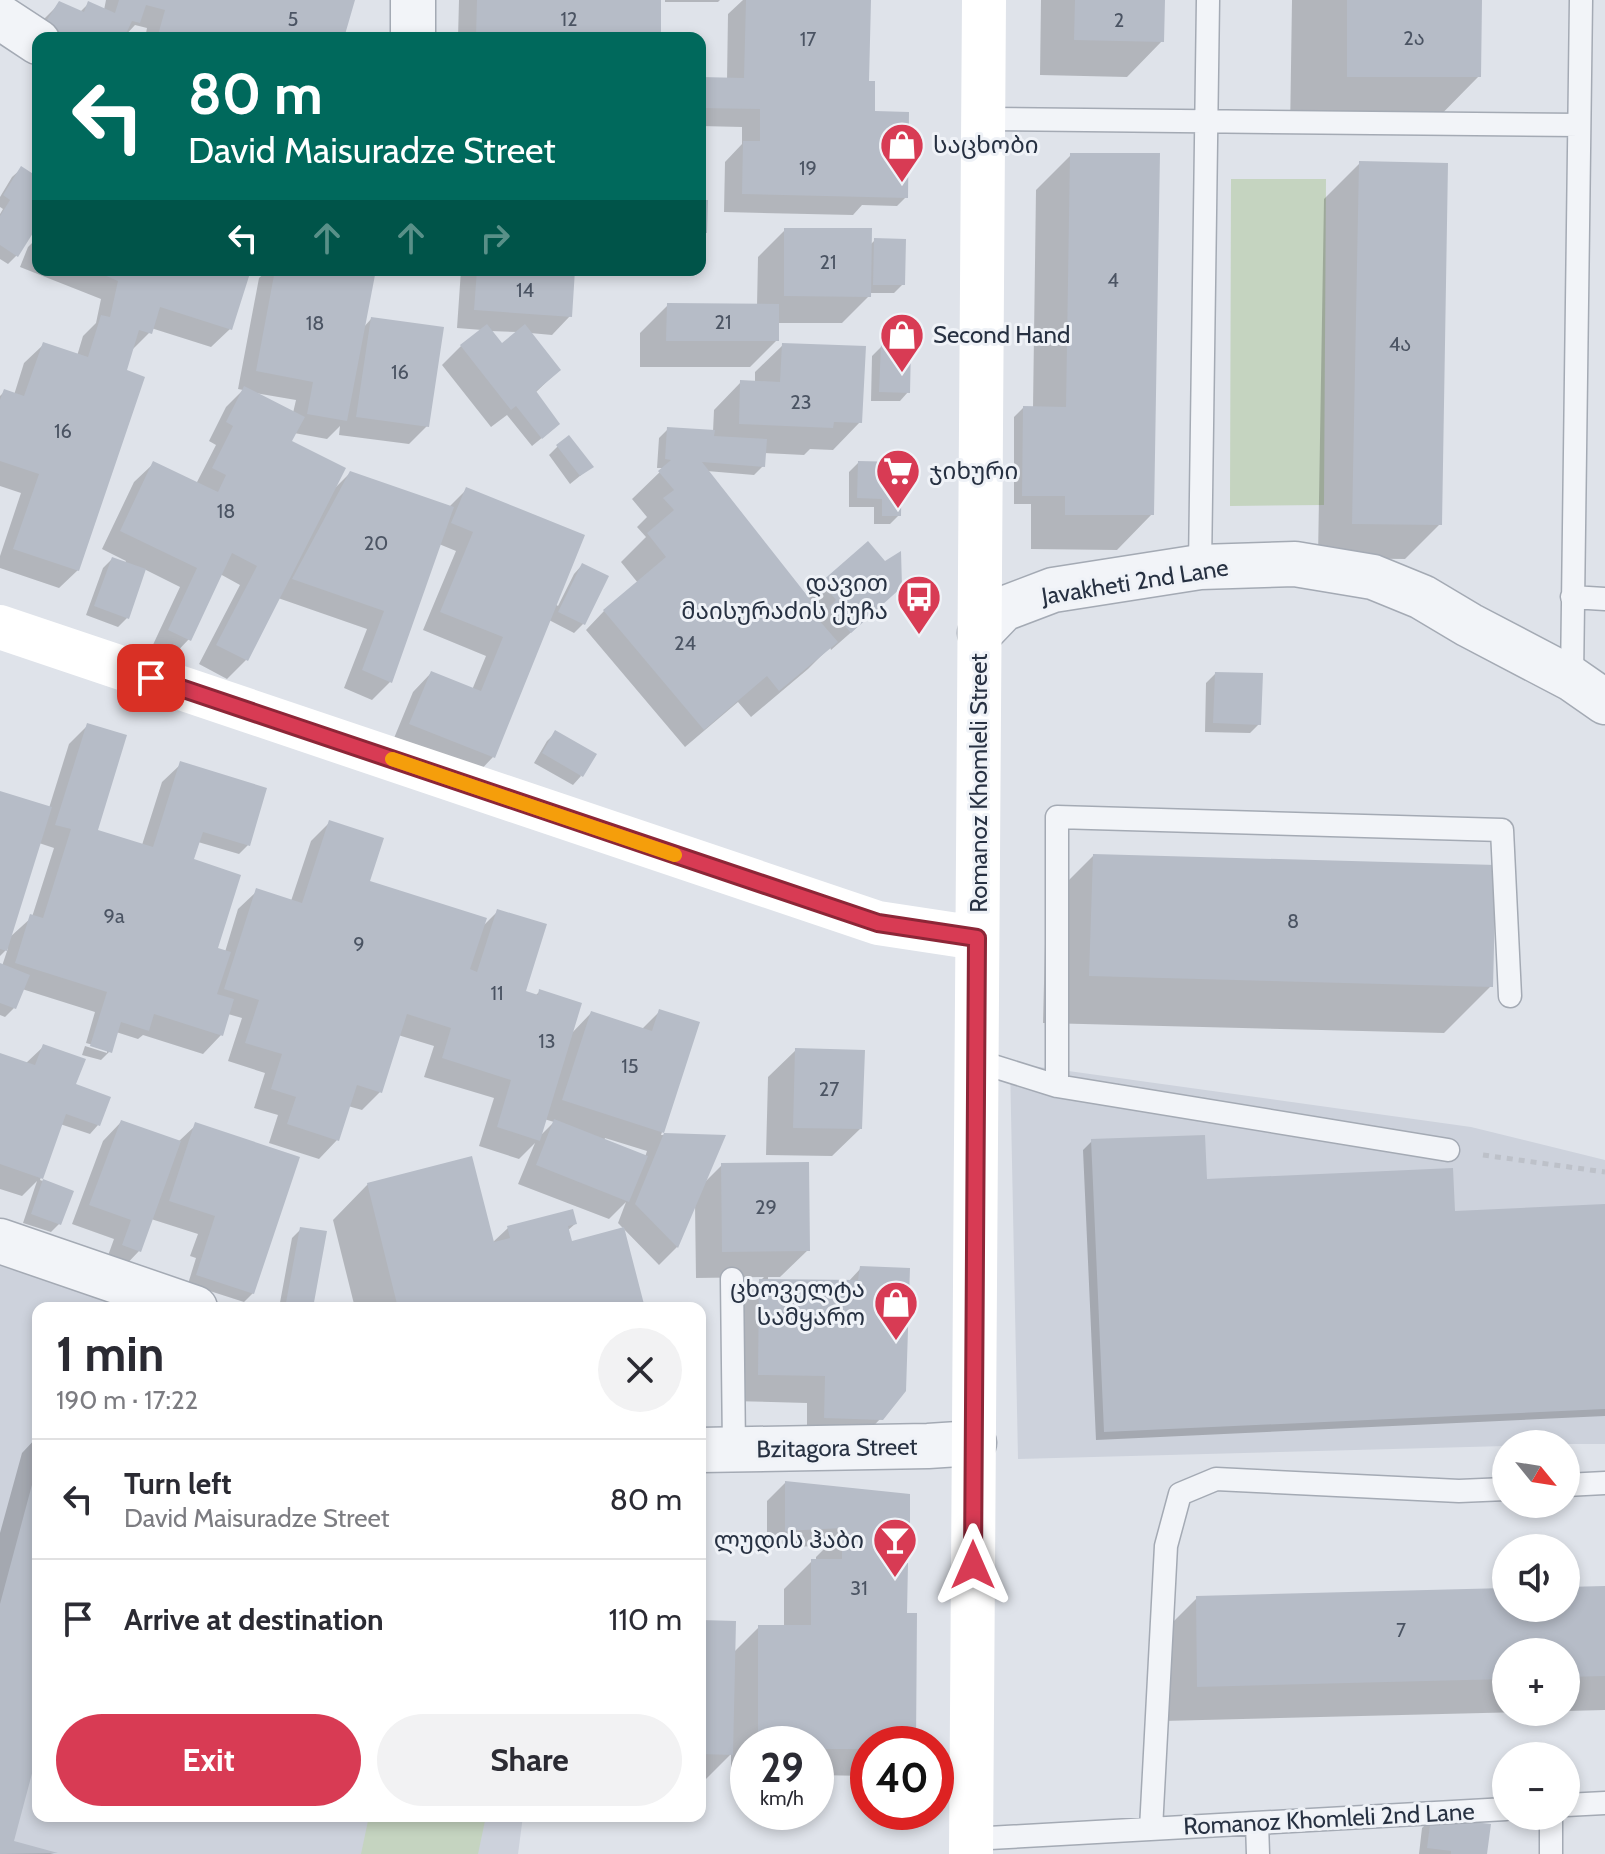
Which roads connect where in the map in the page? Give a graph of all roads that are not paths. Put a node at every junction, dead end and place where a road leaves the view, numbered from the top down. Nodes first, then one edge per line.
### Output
1 (12, 0) edge
2 (413, 0) edge
3 (984, 0) edge
4 (1208, 0) edge
5 (1581, 0) edge
6 (0, 15) edge
7 (413, 32) edge
8 (32, 38) edge
9 (983, 119) junction
10 (1206, 121) junction
11 (1579, 125) junction
12 (1200, 567) junction
13 (1572, 597) junction
14 (1605, 599) edge
15 (0, 627) edge
16 (980, 633) junction
17 (1588, 691) edge
18 (977, 938) junction
19 (1510, 996) dead end
20 (977, 1061) junction
21 (1057, 1086) junction
22 (1448, 1150) road end
23 (0, 1241) edge
24 (732, 1279) dead end
25 (178, 1302) edge
26 (974, 1443) junction
27 (717, 1450) edge
28 (1605, 1483) edge
29 (1580, 1484) edge
30 (1492, 1490) edge
31 (1605, 1803) edge
32 (1580, 1804) edge
33 (1492, 1810) edge
34 (1257, 1823) junction
35 (1151, 1829) junction
36 (1551, 1830) edge
37 (971, 1846) edge
38 (1258, 1854) edge
39 (1551, 1854) edge

1 - 6 street
2 - 7 street
3 - 9 street, Romanoz Khomleli Street
4 - 10 lane
5 - 11 lane
6 - 8 street
9 - 10 lane
9 - 16 street, Romanoz Khomleli Street
10 - 11 lane
10 - 12 lane
11 - 13 lane
12 - 16 street, Javakheti 2nd Lane
12 - 17 street, Javakheti 2nd Lane
13 - 14 lane
13 - 17 lane
15 - 18 street
16 - 18 street, Romanoz Khomleli Street
18 - 20 street, Romanoz Khomleli Street
19 - 21 lane
20 - 21 lane
20 - 26 street, Romanoz Khomleli Street
21 - 22 lane
23 - 25 street
24 - 27 lane
26 - 27 street, Bzitagora Street
26 - 37 street, Romanoz Khomleli Street
28 - 29 lane
30 - 35 lane, Romanoz Khomleli 2nd Lane
31 - 32 lane
33 - 34 lane, Romanoz Khomleli 2nd Lane
34 - 35 lane, Romanoz Khomleli 2nd Lane
34 - 38 lane
35 - 37 lane, Romanoz Khomleli 2nd Lane
36 - 39 lane

